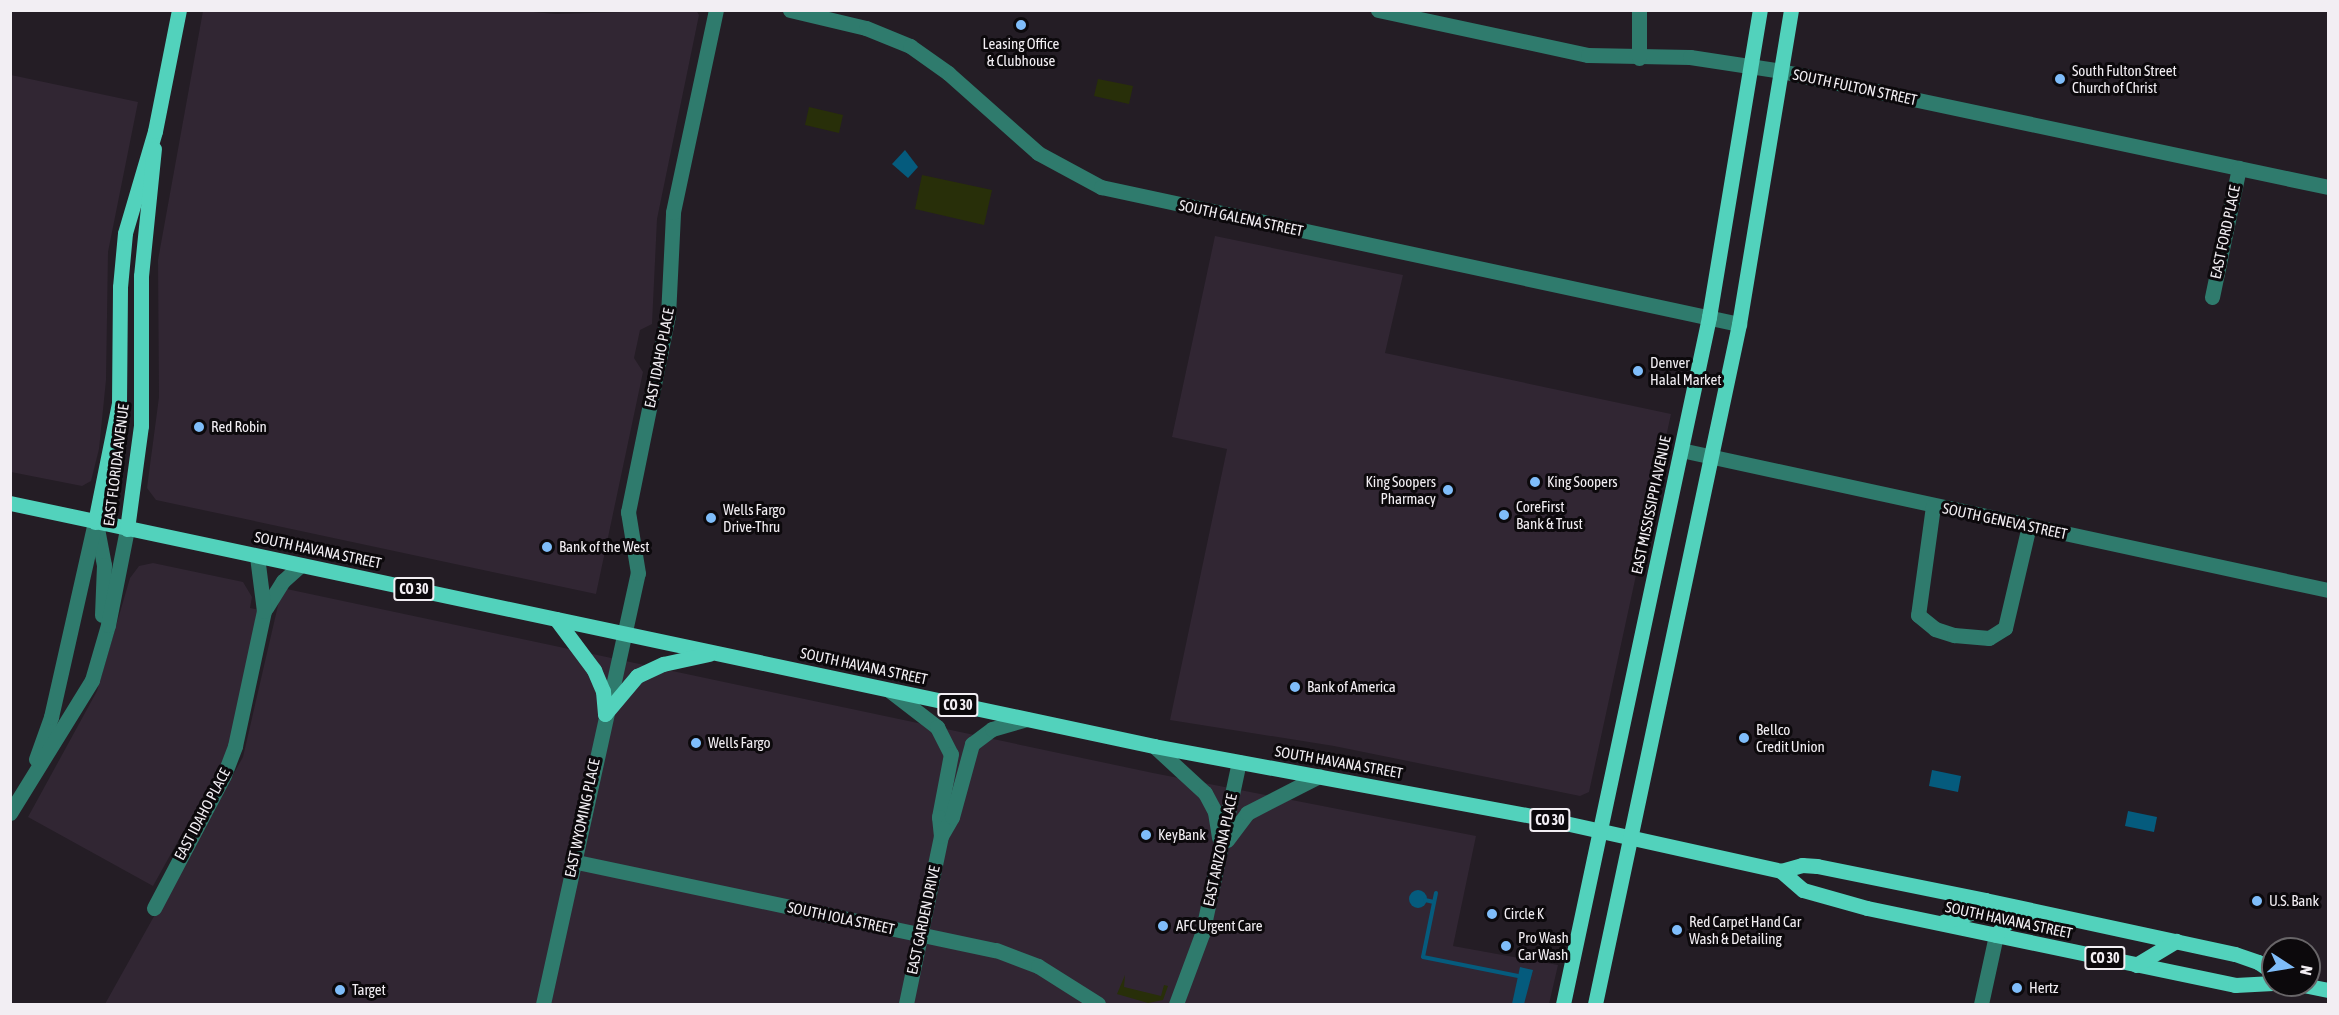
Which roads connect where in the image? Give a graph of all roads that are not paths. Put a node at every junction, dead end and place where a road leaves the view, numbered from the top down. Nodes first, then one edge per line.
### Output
1 (179, 10) edge
2 (716, 10) edge
3 (790, 10) edge
4 (1378, 10) edge
5 (1639, 10) edge
6 (1760, 10) edge
7 (1791, 10) edge
8 (1639, 58) junction
9 (1751, 66) junction
10 (1781, 71) junction
11 (154, 130) junction
12 (2239, 168) junction
13 (2328, 187) edge
14 (2212, 297) dead end
15 (1709, 317) junction
16 (1739, 324) junction
17 (1681, 450) junction
18 (1711, 457) junction
19 (10, 503) edge
20 (1933, 506) junction
21 (95, 522) junction
22 (2029, 526) junction
23 (127, 529) junction
24 (257, 556) junction
25 (301, 565) junction
26 (2328, 590) edge
27 (264, 610) junction
28 (556, 619) junction
29 (625, 633) junction
30 (715, 653) junction
31 (92, 680) junction
32 (889, 690) junction
33 (605, 714) junction
34 (1027, 719) junction
35 (1154, 746) junction
36 (1239, 762) junction
37 (1319, 776) junction
38 (28, 782) junction
39 (10, 813) edge
40 (1600, 830) junction
41 (941, 836) junction
42 (1631, 836) junction
43 (1220, 853) junction
44 (572, 861) junction
45 (1781, 871) junction
46 (1985, 900) junction
47 (154, 908) dead end
48 (2034, 911) junction
49 (1937, 923) junction
50 (921, 935) junction
51 (1996, 935) junction
52 (2176, 941) junction
53 (2136, 965) junction
54 (2261, 965) edge
55 (2261, 984) edge
56 (543, 1005) edge
57 (906, 1005) edge
58 (1098, 1005) edge
59 (1176, 1005) edge
60 (1563, 1005) edge
61 (1595, 1005) edge
62 (1981, 1005) edge

1 - 11 main road, EAST FLORIDA AVENUE
2 - 29 street, EAST IDAHO PLACE
3 - 15 street, SOUTH GALENA STREET
4 - 8 street, SOUTH FULTON STREET
5 - 8 street
6 - 9 main road, EAST MISSISSIPPI AVENUE
7 - 10 main road
8 - 9 street, SOUTH FULTON STREET
9 - 10 street, SOUTH FULTON STREET
9 - 15 main road, EAST MISSISSIPPI AVENUE
10 - 12 street, SOUTH FULTON STREET
10 - 16 main road
11 - 21 main road, EAST FLORIDA AVENUE
11 - 23 main road, EAST FLORIDA AVENUE
12 - 13 street, SOUTH FULTON STREET
12 - 14 street, EAST FORD PLACE
15 - 16 street, SOUTH GALENA STREET
15 - 17 main road, EAST MISSISSIPPI AVENUE
16 - 18 main road
17 - 18 street, SOUTH GENEVA STREET
17 - 40 main road, EAST MISSISSIPPI AVENUE
18 - 20 street, SOUTH GENEVA STREET
18 - 42 main road
19 - 21 main road, SOUTH HAVANA STREET / CO 30
20 - 22 street, SOUTH GENEVA STREET
20 - 22 street
21 - 23 main road, SOUTH HAVANA STREET / CO 30
21 - 31 street
21 - 38 street, EAST FLORIDA AVENUE
22 - 26 street, SOUTH GENEVA STREET
23 - 24 main road, SOUTH HAVANA STREET / CO 30
23 - 31 street, EAST FLORIDA AVENUE
24 - 25 main road, SOUTH HAVANA STREET / CO 30
24 - 27 street, EAST IDAHO PLACE
25 - 27 street, EAST IDAHO PLACE
25 - 28 main road, SOUTH HAVANA STREET / CO 30
27 - 47 street, EAST IDAHO PLACE
28 - 29 main road, SOUTH HAVANA STREET / CO 30
28 - 33 main road
29 - 30 main road, SOUTH HAVANA STREET / CO 30
29 - 33 street, EAST WYOMING PLACE
30 - 32 main road, SOUTH HAVANA STREET / CO 30
30 - 33 main road
31 - 38 street, EAST FLORIDA AVENUE
32 - 34 main road, SOUTH HAVANA STREET / CO 30
32 - 41 street, EAST GARDEN DRIVE
33 - 44 street, EAST WYOMING PLACE
34 - 35 main road, SOUTH HAVANA STREET / CO 30
34 - 41 street, EAST GARDEN DRIVE
35 - 36 main road, SOUTH HAVANA STREET / CO 30
35 - 43 street
36 - 37 main road, SOUTH HAVANA STREET / CO 30
36 - 43 street, EAST ARIZONA PLACE
37 - 40 main road, SOUTH HAVANA STREET / CO 30
37 - 43 street
38 - 39 street, EAST FLORIDA AVENUE
40 - 42 main road, SOUTH HAVANA STREET / CO 30
40 - 60 main road, EAST MISSISSIPPI AVENUE
41 - 50 street, EAST GARDEN DRIVE
42 - 45 main road, SOUTH HAVANA STREET / CO 30
42 - 61 main road
43 - 59 street, EAST ARIZONA PLACE
44 - 50 street, SOUTH IOLA STREET
44 - 56 street, EAST WYOMING PLACE
45 - 46 main road, SOUTH HAVANA STREET / CO 30
45 - 49 main road, SOUTH HAVANA STREET / CO 30
46 - 48 main road, SOUTH HAVANA STREET / CO 30
46 - 49 main road
48 - 51 main road
48 - 52 main road, SOUTH HAVANA STREET / CO 30
49 - 51 main road, SOUTH HAVANA STREET / CO 30
50 - 57 street, EAST GARDEN DRIVE
50 - 58 street, SOUTH IOLA STREET
51 - 53 main road, SOUTH HAVANA STREET / CO 30
51 - 62 street
52 - 53 main road
52 - 54 main road, SOUTH HAVANA STREET / CO 30
53 - 55 main road, SOUTH HAVANA STREET / CO 30

